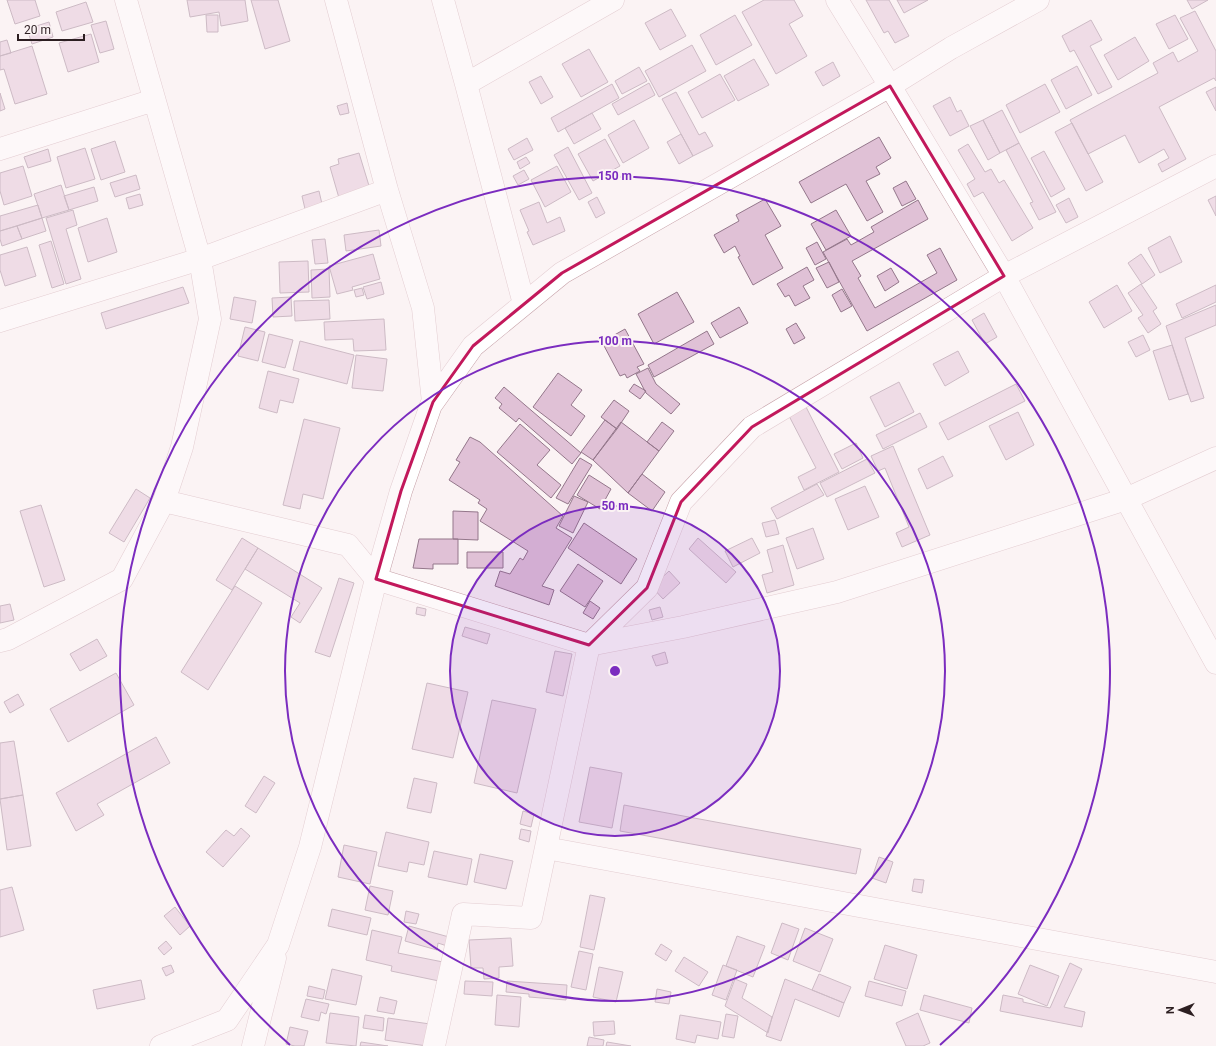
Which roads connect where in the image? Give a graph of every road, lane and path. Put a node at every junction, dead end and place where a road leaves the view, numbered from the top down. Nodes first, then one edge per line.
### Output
1 (126, 0) edge
2 (336, 0) edge
3 (443, 0) edge
4 (613, 0) edge
5 (837, 0) edge
6 (1038, 0) edge
7 (466, 84) junction
8 (890, 86) junction
9 (154, 100) junction
10 (0, 149) edge
11 (1216, 166) edge
12 (387, 190) junction
13 (200, 259) junction
14 (1004, 276) junction
15 (524, 304) junction
16 (0, 322) edge
17 (433, 402) junction
18 (1216, 458) edge
19 (1126, 498) junction
20 (164, 501) junction
21 (376, 579) junction
22 (0, 641) edge
23 (589, 645) junction
24 (1216, 664) edge
25 (546, 848) junction
26 (278, 945) junction
27 (1216, 972) edge
28 (162, 1046) edge
29 (253, 1046) edge
30 (434, 1046) edge

1 - 9 street
2 - 12 street
3 - 7 street
4 - 7 street
5 - 8 street
6 - 8 street
7 - 15 street
8 - 14 street
8 - 15 street
9 - 10 street
9 - 13 street
11 - 14 street
12 - 13 street
12 - 17 street
13 - 16 street
13 - 20 street
14 - 19 street
14 - 23 street
15 - 17 street
17 - 21 street
18 - 19 street
19 - 23 street
19 - 24 street
20 - 21 street
20 - 22 street
21 - 23 street
21 - 26 street
23 - 25 street
25 - 27 street
25 - 30 street
26 - 28 street
26 - 29 street

